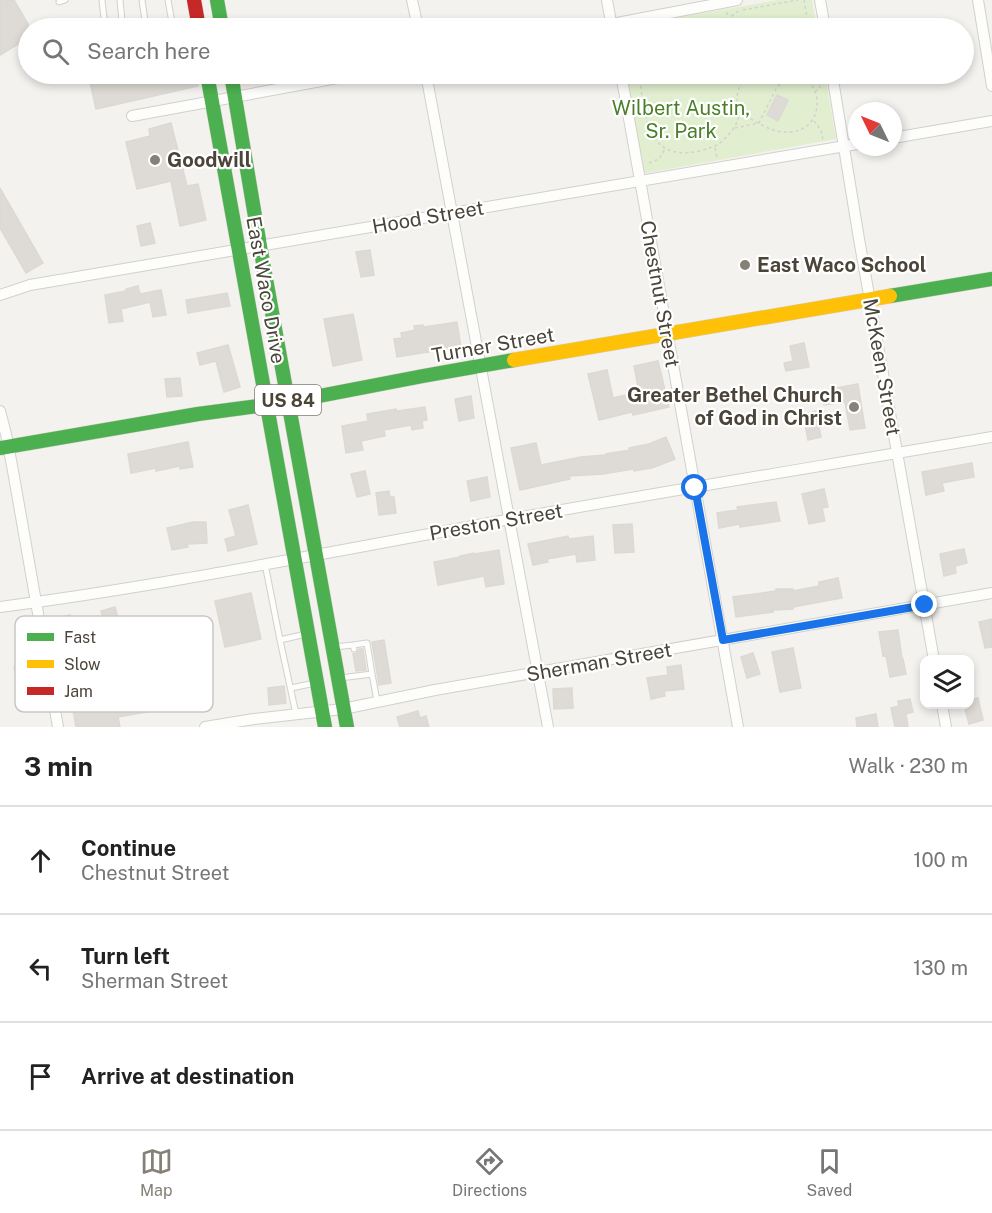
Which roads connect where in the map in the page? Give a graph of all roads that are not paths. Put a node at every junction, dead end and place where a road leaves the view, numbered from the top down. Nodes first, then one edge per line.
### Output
1 (102, 0) edge
2 (120, 0) edge
3 (142, 0) edge
4 (168, 0) edge
5 (194, 0) edge
6 (217, 0) edge
7 (412, 0) edge
8 (607, 0) edge
9 (820, 0) edge
10 (978, 0) edge
11 (732, 1) edge
12 (104, 18) edge
13 (122, 18) edge
14 (145, 18) edge
15 (171, 18) edge
16 (197, 18) edge
17 (220, 18) edge
18 (416, 18) edge
19 (610, 18) edge
20 (650, 18) edge
21 (823, 18) edge
22 (209, 84) edge
23 (233, 84) edge
24 (305, 84) edge
25 (428, 84) edge
26 (623, 84) edge
27 (834, 84) edge
28 (992, 86) edge
29 (235, 97) junction
30 (212, 100) junction
31 (132, 116) dead end
32 (992, 121) edge
33 (902, 136) edge
34 (848, 146) edge
35 (844, 147) junction
36 (640, 177) junction
37 (452, 213) junction
38 (260, 246) junction
39 (239, 249) junction
40 (992, 279) edge
41 (0, 295) edge
42 (870, 300) junction
43 (667, 335) junction
44 (481, 366) junction
45 (288, 402) junction
46 (268, 405) junction
47 (0, 411) edge
48 (992, 437) edge
49 (4, 447) edge
50 (898, 453) junction
51 (695, 488) junction
52 (509, 519) junction
53 (316, 554) junction
54 (294, 559) junction
55 (265, 564) junction
56 (992, 593) edge
57 (36, 602) junction
58 (925, 605) junction
59 (0, 607) edge
60 (38, 616) edge
61 (308, 634) junction
62 (280, 640) junction
63 (723, 640) junction
64 (333, 647) junction
65 (933, 655) edge
66 (537, 673) junction
67 (372, 674) junction
68 (338, 678) junction
69 (317, 682) junction
70 (291, 688) junction
71 (377, 702) junction
72 (343, 709) junction
73 (943, 709) edge
74 (322, 711) junction
75 (55, 712) edge
76 (296, 714) junction
77 (58, 727) edge
78 (205, 727) edge
79 (325, 727) edge
80 (347, 727) edge
81 (548, 727) edge
82 (738, 727) edge
83 (946, 727) edge

1 - 12 lane
2 - 13 lane
3 - 14 lane
4 - 15 lane
5 - 16 main road
6 - 17 main road
7 - 18 street
8 - 19 street
9 - 21 street
10 - 28 street
11 - 20 street
22 - 30 main road, East Waco Drive / US 84
23 - 29 main road, East Waco Drive / US 84
24 - 29 street
25 - 37 street
26 - 36 street, Chestnut Street
27 - 35 street, McKeen Street
29 - 30 street
29 - 38 main road, East Waco Drive / US 84
30 - 31 street
30 - 39 main road, East Waco Drive / US 84
32 - 33 street
34 - 35 street, Hood Street
35 - 36 street, Hood Street
35 - 42 street, McKeen Street
36 - 37 street, Hood Street
36 - 43 street, Chestnut Street
37 - 38 street, Hood Street
37 - 44 street
38 - 39 street, Hood Street
38 - 45 main road, East Waco Drive / US 84
39 - 41 street, Hood Street
39 - 46 main road, East Waco Drive / US 84
40 - 42 main road, Turner Street
42 - 43 main road, Turner Street
42 - 50 street, McKeen Street
43 - 44 main road, Turner Street
43 - 51 street, Chestnut Street
44 - 45 main road, Turner Street
44 - 52 street
45 - 46 main road, Turner Street
45 - 53 main road, East Waco Drive / US 84
46 - 49 main road, Turner Street
46 - 54 main road, East Waco Drive / US 84
47 - 49 street
48 - 50 street, Preston Street
49 - 57 street
50 - 51 street, Preston Street
50 - 58 street, McKeen Street
51 - 52 street, Preston Street
51 - 63 street, Chestnut Street
52 - 53 street, Preston Street
52 - 66 street
53 - 54 street, Preston Street
53 - 64 main road, East Waco Drive / US 84
54 - 55 street, Preston Street
54 - 61 main road, East Waco Drive / US 84
55 - 57 street, Preston Street
55 - 62 lane
56 - 58 street, Sherman Street
57 - 59 street, Preston Street
57 - 60 street
58 - 63 street, Sherman Street
58 - 65 street, McKeen Street
61 - 62 lane
61 - 69 main road, East Waco Drive / US 84
62 - 70 lane
63 - 66 street, Sherman Street
63 - 82 street, Chestnut Street
64 - 67 lane
64 - 68 main road, East Waco Drive / US 84
66 - 71 street, Sherman Street
66 - 81 street
67 - 68 lane
67 - 71 lane
68 - 72 main road, East Waco Drive / US 84
69 - 70 lane
69 - 74 main road, East Waco Drive / US 84
70 - 76 lane
71 - 72 street, Sherman Street
72 - 74 street, Sherman Street
72 - 80 main road, East Waco Drive / US 84
73 - 83 street
74 - 76 street, Sherman Street
74 - 79 main road, East Waco Drive / US 84
75 - 77 street
76 - 78 street, Sherman Street

